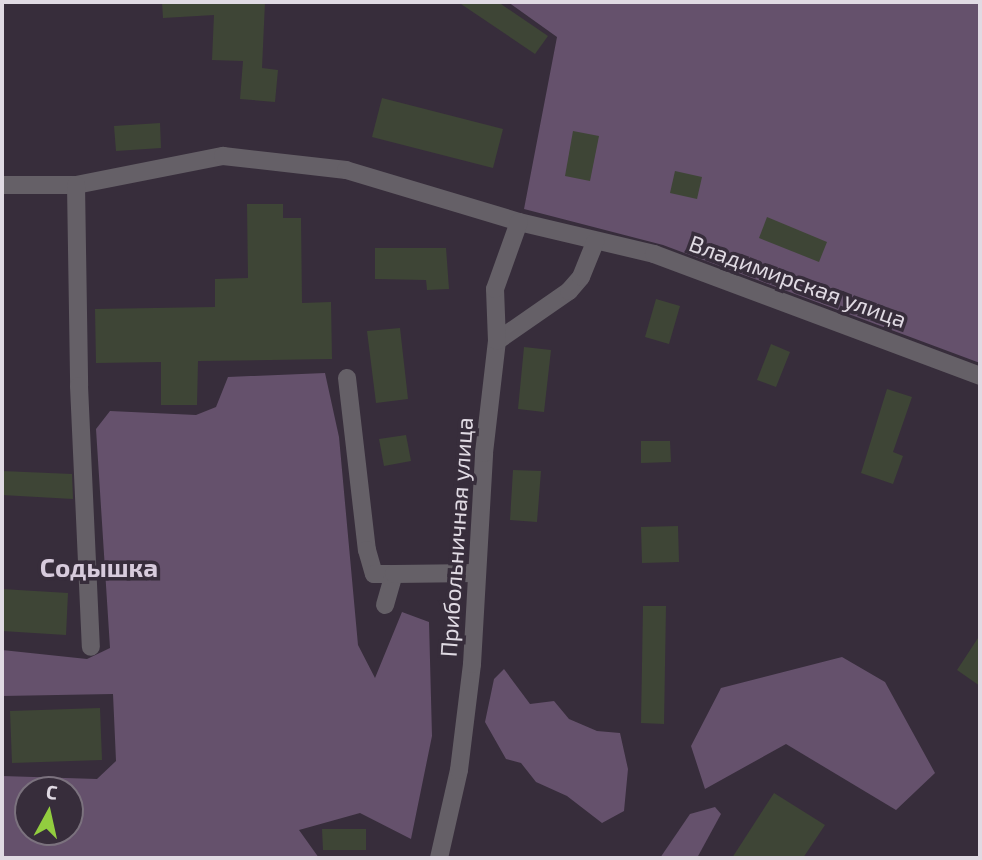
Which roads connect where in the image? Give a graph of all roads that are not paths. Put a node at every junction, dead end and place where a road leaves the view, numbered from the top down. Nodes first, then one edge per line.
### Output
1 (2, 185) edge
2 (76, 185) junction
3 (519, 222) junction
4 (595, 242) junction
5 (497, 341) junction
6 (980, 376) edge
7 (347, 377) dead end
8 (477, 573) junction
9 (394, 574) junction
10 (386, 605) dead end
11 (91, 647) dead end
12 (439, 858) edge

1 - 2 street
2 - 3 street
2 - 11 street
3 - 4 street, Владимирская улица
3 - 5 street, Прибольничная улица
4 - 5 street
4 - 6 street, Владимирская улица
5 - 8 street, Прибольничная улица
7 - 9 street
8 - 9 street
8 - 12 street, Прибольничная улица
9 - 10 street

